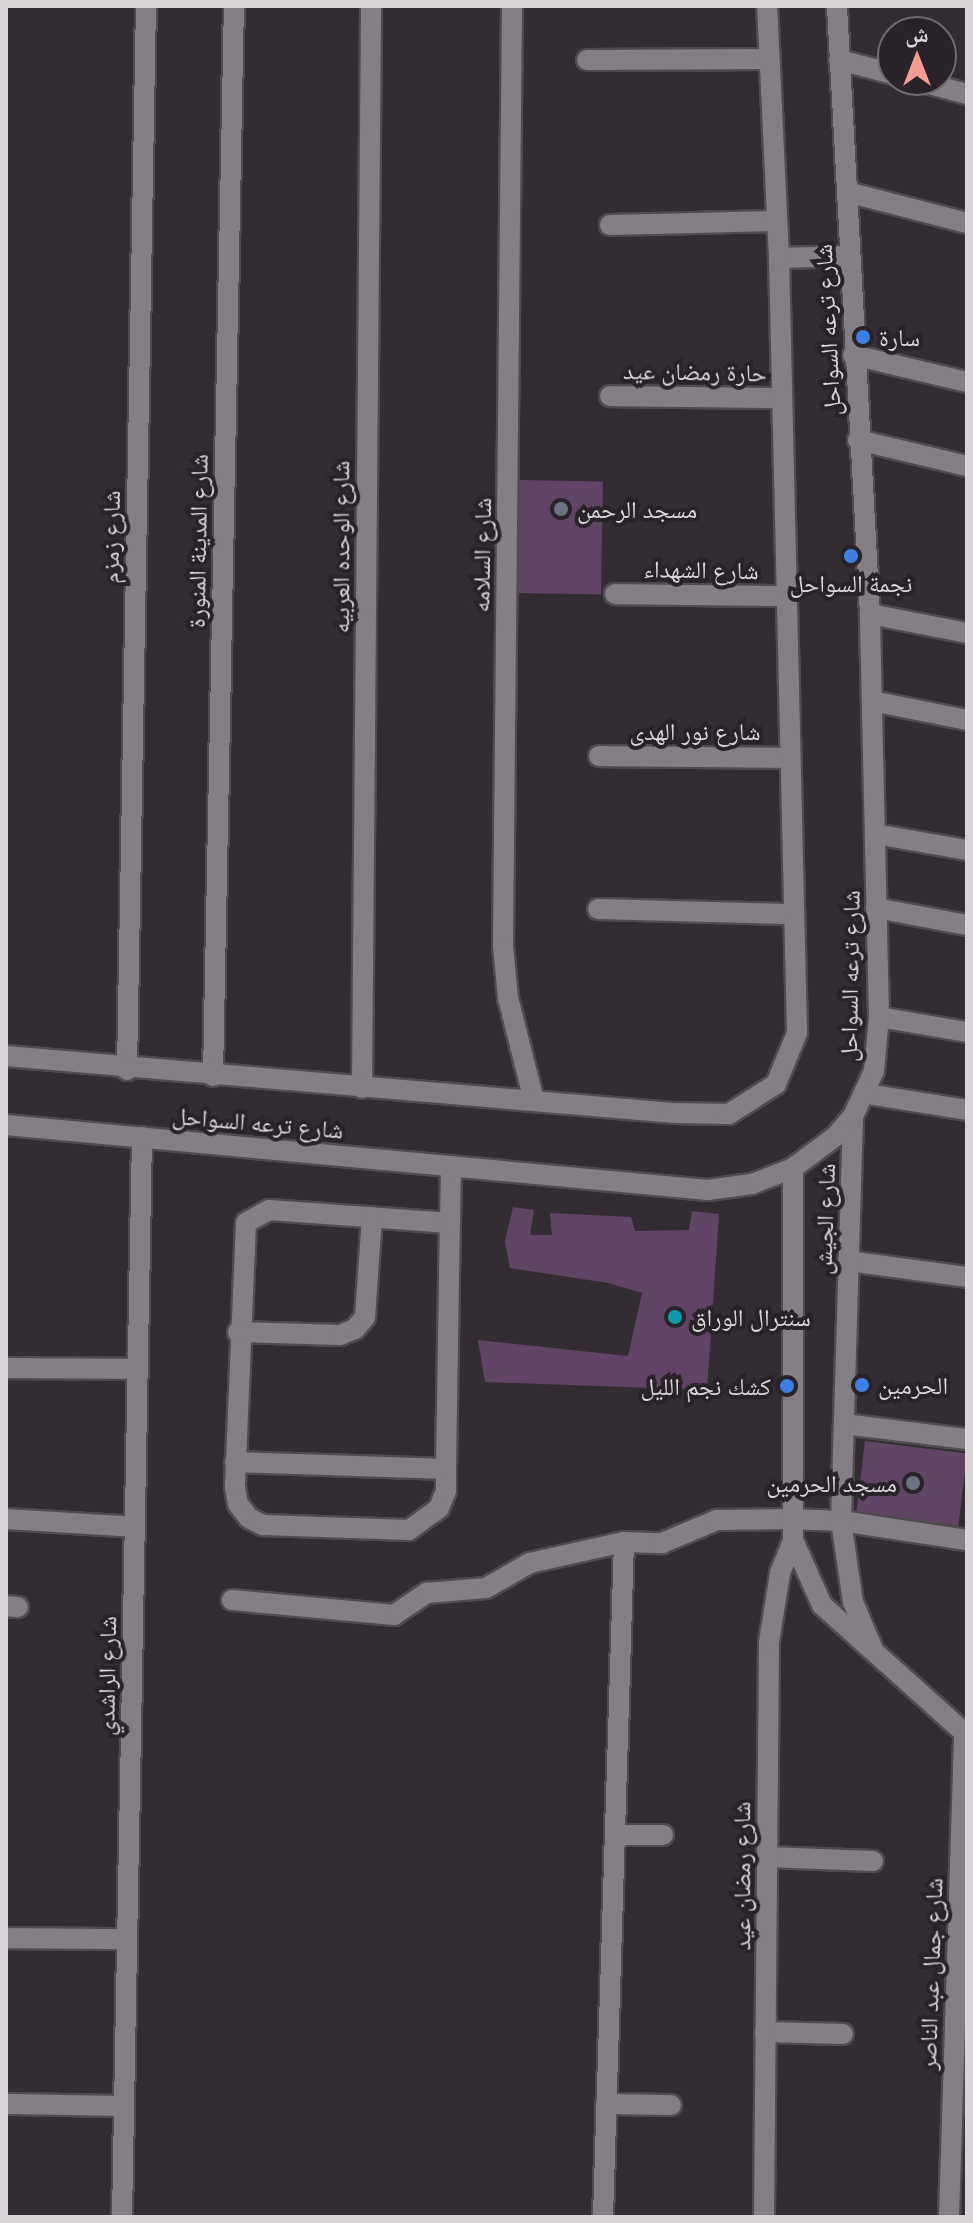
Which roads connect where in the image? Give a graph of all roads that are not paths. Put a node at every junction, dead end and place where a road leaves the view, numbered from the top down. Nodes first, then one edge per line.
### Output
1 (146, 6) edge
2 (234, 6) edge
3 (371, 6) edge
4 (512, 6) edge
5 (767, 6) edge
6 (837, 6) edge
7 (769, 59) junction
8 (587, 60) dead end
9 (839, 60) junction
10 (877, 70) edge
11 (847, 192) junction
12 (776, 221) junction
13 (967, 223) edge
14 (610, 225) dead end
15 (850, 256) junction
16 (779, 258) junction
17 (853, 355) junction
18 (967, 382) edge
19 (610, 396) dead end
20 (780, 398) junction
21 (858, 440) junction
22 (967, 466) edge
23 (615, 594) dead end
24 (786, 596) junction
25 (870, 614) junction
26 (967, 633) edge
27 (872, 701) junction
28 (967, 720) edge
29 (599, 756) dead end
30 (789, 758) junction
31 (875, 834) junction
32 (967, 850) edge
33 (876, 908) junction
34 (598, 909) dead end
35 (794, 914) junction
36 (967, 925) edge
37 (879, 1017) junction
38 (967, 1032) edge
39 (6, 1056) edge
40 (127, 1070) junction
41 (213, 1076) junction
42 (362, 1088) junction
43 (867, 1094) junction
44 (534, 1101) junction
45 (967, 1110) edge
46 (853, 1116) junction
47 (6, 1125) edge
48 (142, 1137) junction
49 (451, 1166) junction
50 (793, 1168) junction
51 (372, 1217) junction
52 (450, 1223) junction
53 (848, 1261) junction
54 (967, 1277) edge
55 (238, 1332) junction
56 (6, 1368) edge
57 (138, 1369) junction
58 (844, 1424) junction
59 (967, 1439) edge
60 (235, 1462) junction
61 (446, 1469) junction
62 (6, 1519) edge
63 (841, 1521) junction
64 (135, 1527) junction
65 (792, 1529) junction
66 (967, 1540) edge
67 (624, 1542) junction
68 (232, 1600) dead end
69 (876, 1654) junction
70 (965, 1733) edge
71 (615, 1835) junction
72 (663, 1835) dead end
73 (767, 1857) junction
74 (873, 1861) dead end
75 (6, 1938) edge
76 (127, 1939) junction
77 (765, 2032) junction
78 (843, 2034) dead end
79 (6, 2104) edge
80 (606, 2104) junction
81 (671, 2105) dead end
82 (124, 2106) junction
83 (122, 2217) edge
84 (603, 2217) edge
85 (764, 2217) edge
86 (949, 2217) edge

1 - 40 street, شارع زمزم
2 - 41 street, شارع المدينة المنورة
3 - 42 street, شارع الوحده العربيه
4 - 44 street, شارع السلامه
5 - 7 street, شارع ترعه السواحل
6 - 9 street, شارع ترعه السواحل
7 - 8 street
7 - 12 street, شارع ترعه السواحل
9 - 10 street
9 - 11 street, شارع ترعه السواحل
11 - 13 street
11 - 15 street, شارع ترعه السواحل
12 - 14 street
12 - 16 street, شارع ترعه السواحل
15 - 16 street
15 - 17 street, شارع ترعه السواحل
16 - 20 street, شارع ترعه السواحل
17 - 18 street
17 - 21 street, شارع ترعه السواحل
19 - 20 street, حارة رمضان عيد
20 - 24 street, شارع ترعه السواحل
21 - 22 street
21 - 25 street, شارع ترعه السواحل
23 - 24 street, شارع الشهداء
24 - 30 street, شارع ترعه السواحل
25 - 26 street
25 - 27 street, شارع ترعه السواحل
27 - 28 street
27 - 31 street, شارع ترعه السواحل
29 - 30 street, شارع نور الهدى
30 - 35 street, شارع ترعه السواحل
31 - 32 street
31 - 33 street, شارع ترعه السواحل
33 - 36 street
33 - 37 street, شارع ترعه السواحل
34 - 35 street
35 - 44 street, شارع ترعه السواحل
37 - 38 street
37 - 43 street, شارع ترعه السواحل
39 - 40 street, شارع ترعه السواحل
40 - 41 street, شارع ترعه السواحل
41 - 42 street, شارع ترعه السواحل
42 - 44 street, شارع ترعه السواحل
43 - 45 street
43 - 46 street, شارع ترعه السواحل
46 - 50 street, شارع ترعه السواحل
46 - 53 street, شارع الجيش
47 - 48 street, شارع ترعه السواحل
48 - 49 street, شارع ترعه السواحل
48 - 57 street, شارع الراشدي
49 - 50 street, شارع ترعه السواحل
49 - 52 street
50 - 65 street, شارع الجيش
51 - 52 street
51 - 55 street
51 - 55 street
52 - 61 street
53 - 54 street
53 - 58 street, شارع الجيش
55 - 60 street
56 - 57 street
57 - 64 street, شارع الراشدي
58 - 59 street
58 - 63 street, شارع الجيش
60 - 61 street
60 - 61 street
62 - 64 street
63 - 65 street
63 - 66 street
63 - 69 street, شارع الجيش
64 - 76 street, شارع الراشدي
65 - 67 street
65 - 69 street, شارع الجيش
65 - 73 street, شارع رمضان عيد
67 - 68 street
67 - 71 street
69 - 70 street, شارع الجيش
70 - 86 street, شارع جمال عبد الناصر
71 - 72 street
71 - 80 street
73 - 74 street
73 - 77 street, شارع رمضان عيد
75 - 76 street
76 - 82 street, شارع الراشدي
77 - 78 street
77 - 85 street, شارع رمضان عيد
79 - 82 street
80 - 81 street
80 - 84 street
82 - 83 street, شارع الراشدي

